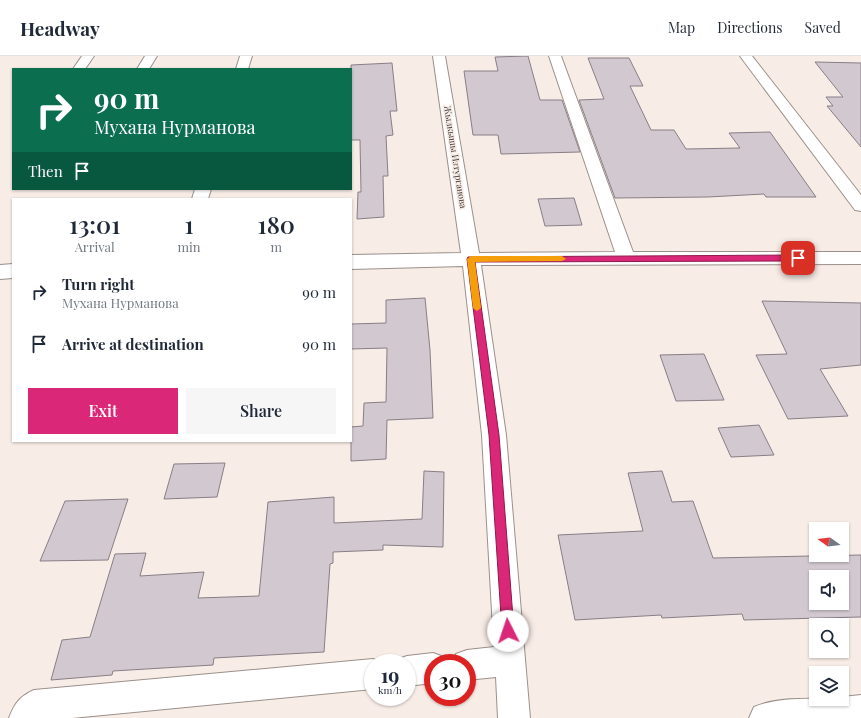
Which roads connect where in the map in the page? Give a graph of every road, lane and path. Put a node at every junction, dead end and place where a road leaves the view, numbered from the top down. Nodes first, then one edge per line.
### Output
1 (88, 56) edge
2 (150, 56) edge
3 (246, 56) edge
4 (439, 56) edge
5 (555, 56) edge
6 (746, 56) edge
7 (80, 68) edge
8 (144, 68) edge
9 (242, 68) edge
10 (861, 206) edge
11 (626, 258) junction
12 (861, 258) edge
13 (471, 259) junction
14 (352, 262) edge
15 (12, 271) edge
16 (0, 272) edge
17 (510, 661) junction
18 (476, 664) edge
19 (364, 675) edge
20 (861, 710) edge
21 (25, 718) edge
22 (514, 718) edge
23 (765, 718) edge

1 - 7 street
2 - 8 street
3 - 9 street
4 - 13 street, Жылкышы Изтурганова
5 - 11 street
6 - 10 street
11 - 12 street
11 - 13 street
13 - 14 street
13 - 17 street, Жылкышы Изтурганова
15 - 16 street
17 - 18 street
17 - 22 street, Жылкышы Изтурганова
19 - 21 street
20 - 23 street

